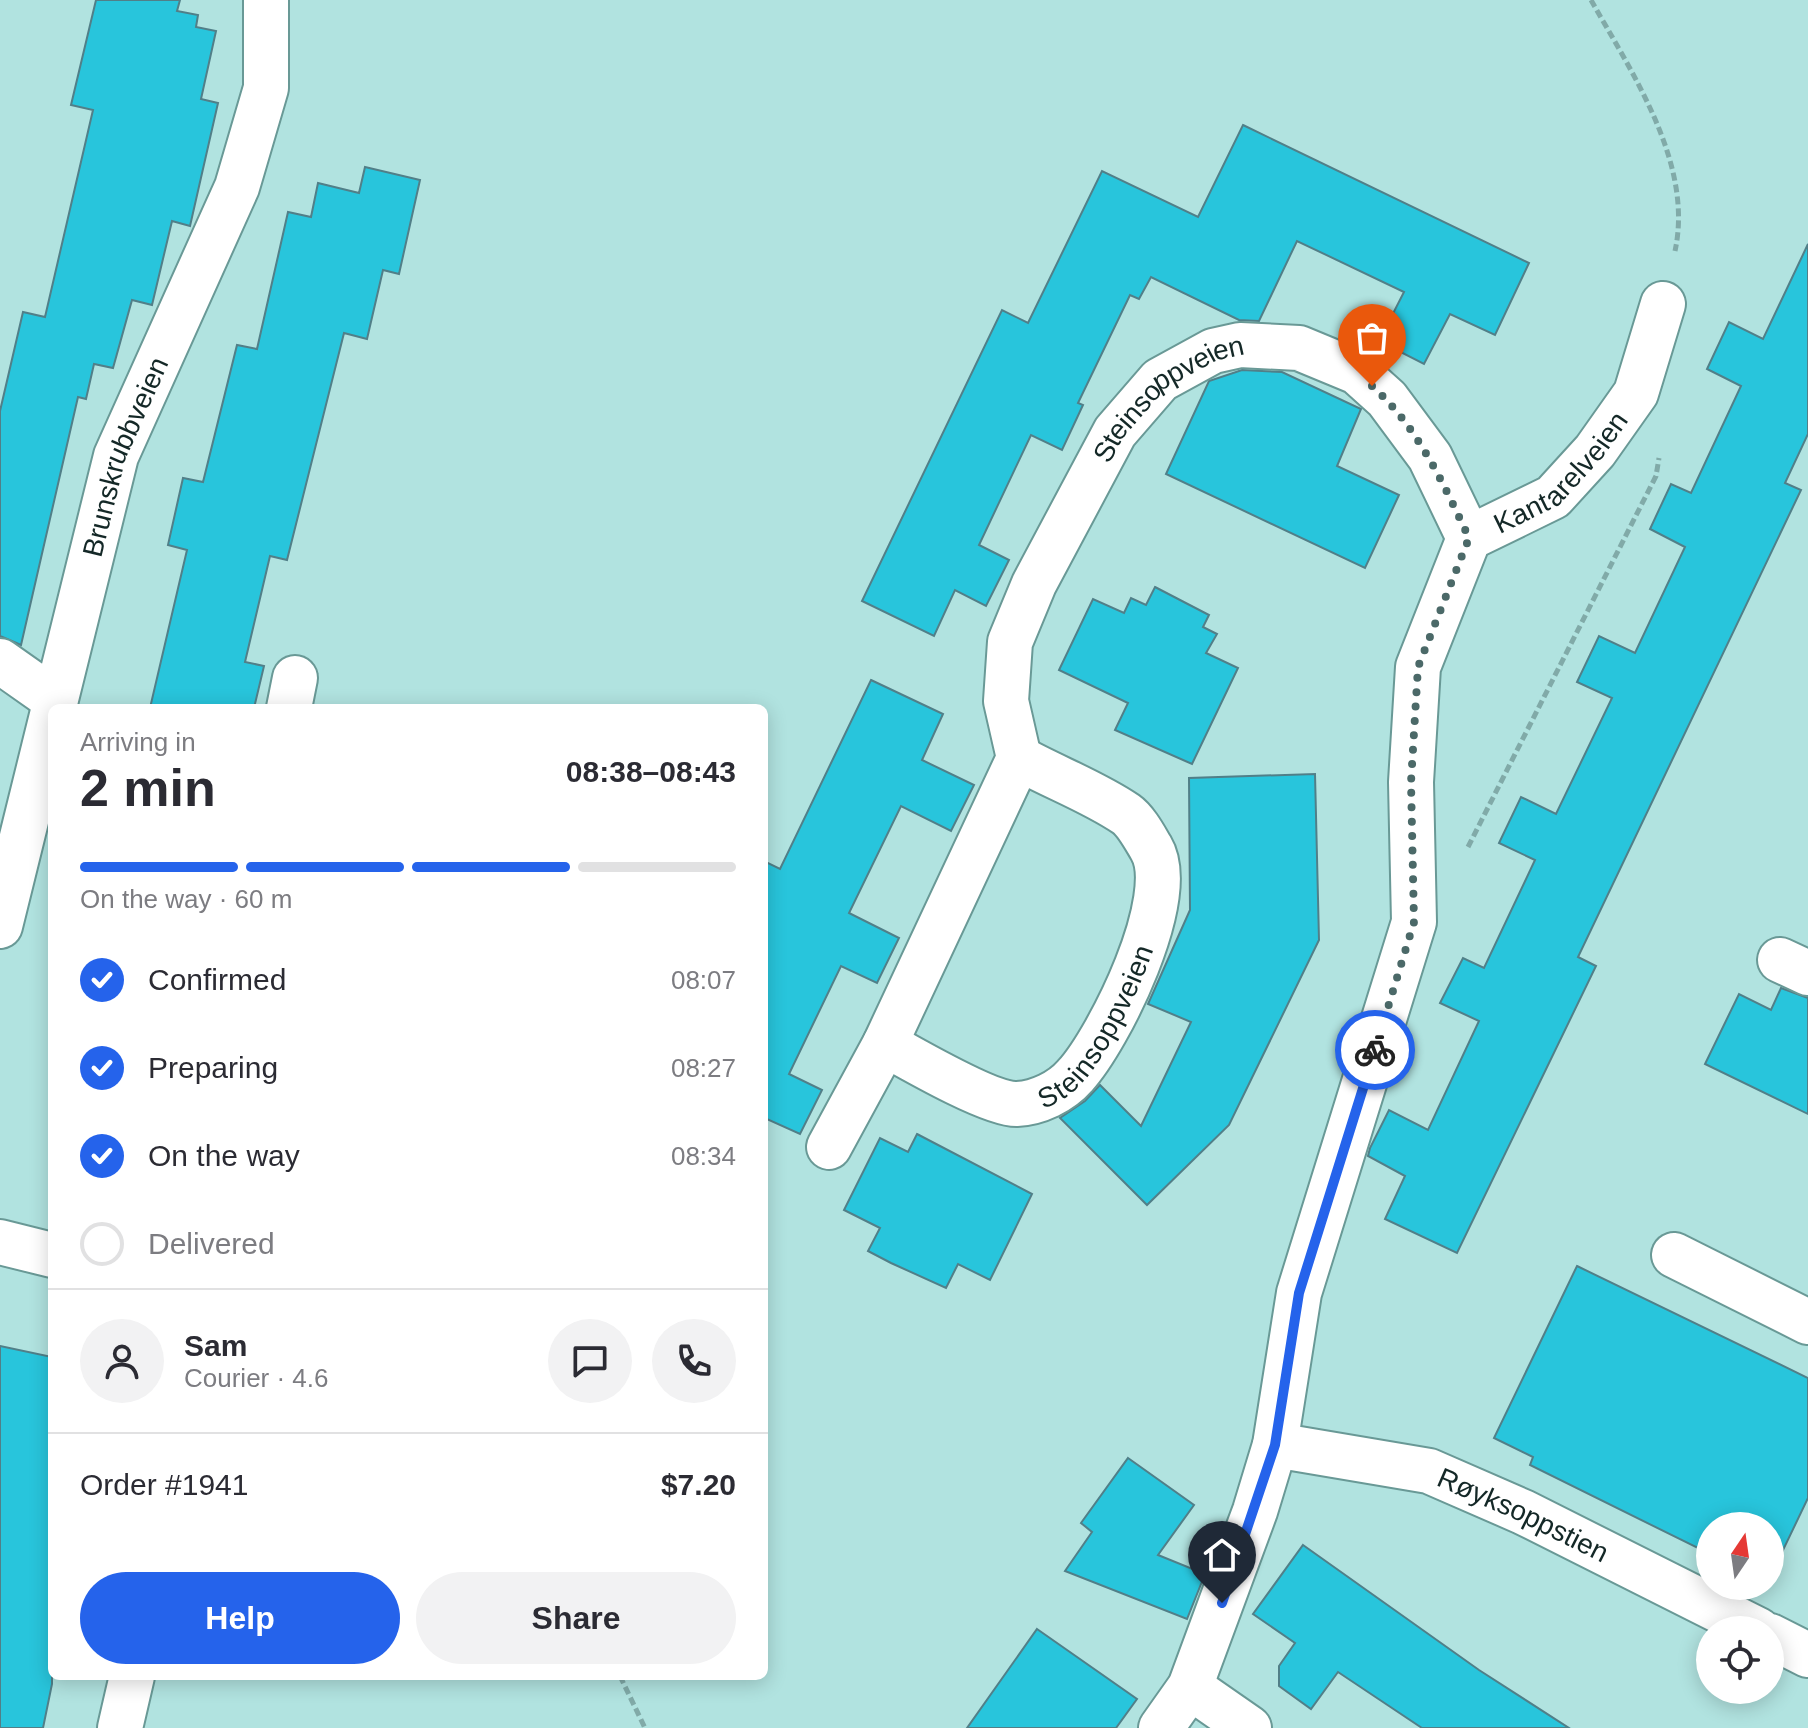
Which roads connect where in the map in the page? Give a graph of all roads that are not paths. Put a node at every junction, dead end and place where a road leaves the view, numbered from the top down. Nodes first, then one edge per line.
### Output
1 (266, 0) edge
2 (1663, 304) road end
3 (1469, 538) junction
4 (0, 661) edge
5 (54, 699) junction
6 (53, 704) edge
7 (48, 724) edge
8 (1019, 758) junction
9 (0, 926) edge
10 (885, 1044) junction
11 (829, 1147) dead end
12 (0, 1242) edge
13 (48, 1254) edge
14 (1674, 1255) dead end
15 (1808, 1322) edge
16 (1275, 1445) junction
17 (1730, 1616) edge
18 (131, 1680) edge
19 (1190, 1687) junction
20 (120, 1728) edge
21 (1161, 1728) edge
22 (1249, 1728) edge

1 - 5 street, Brunskrubbveien
2 - 3 street, Kantarelveien
3 - 8 street, Steinsoppveien
3 - 16 street, Kantarelveien
4 - 5 street
5 - 6 street, Brunskrubbveien
7 - 9 street, Brunskrubbveien
8 - 10 street
8 - 10 street, Steinsoppveien
10 - 11 street
12 - 13 street
14 - 15 street
16 - 17 street, Røyksoppstien
16 - 19 street, Kantarelveien
18 - 20 street
19 - 21 street, Kantarelveien
19 - 22 street

